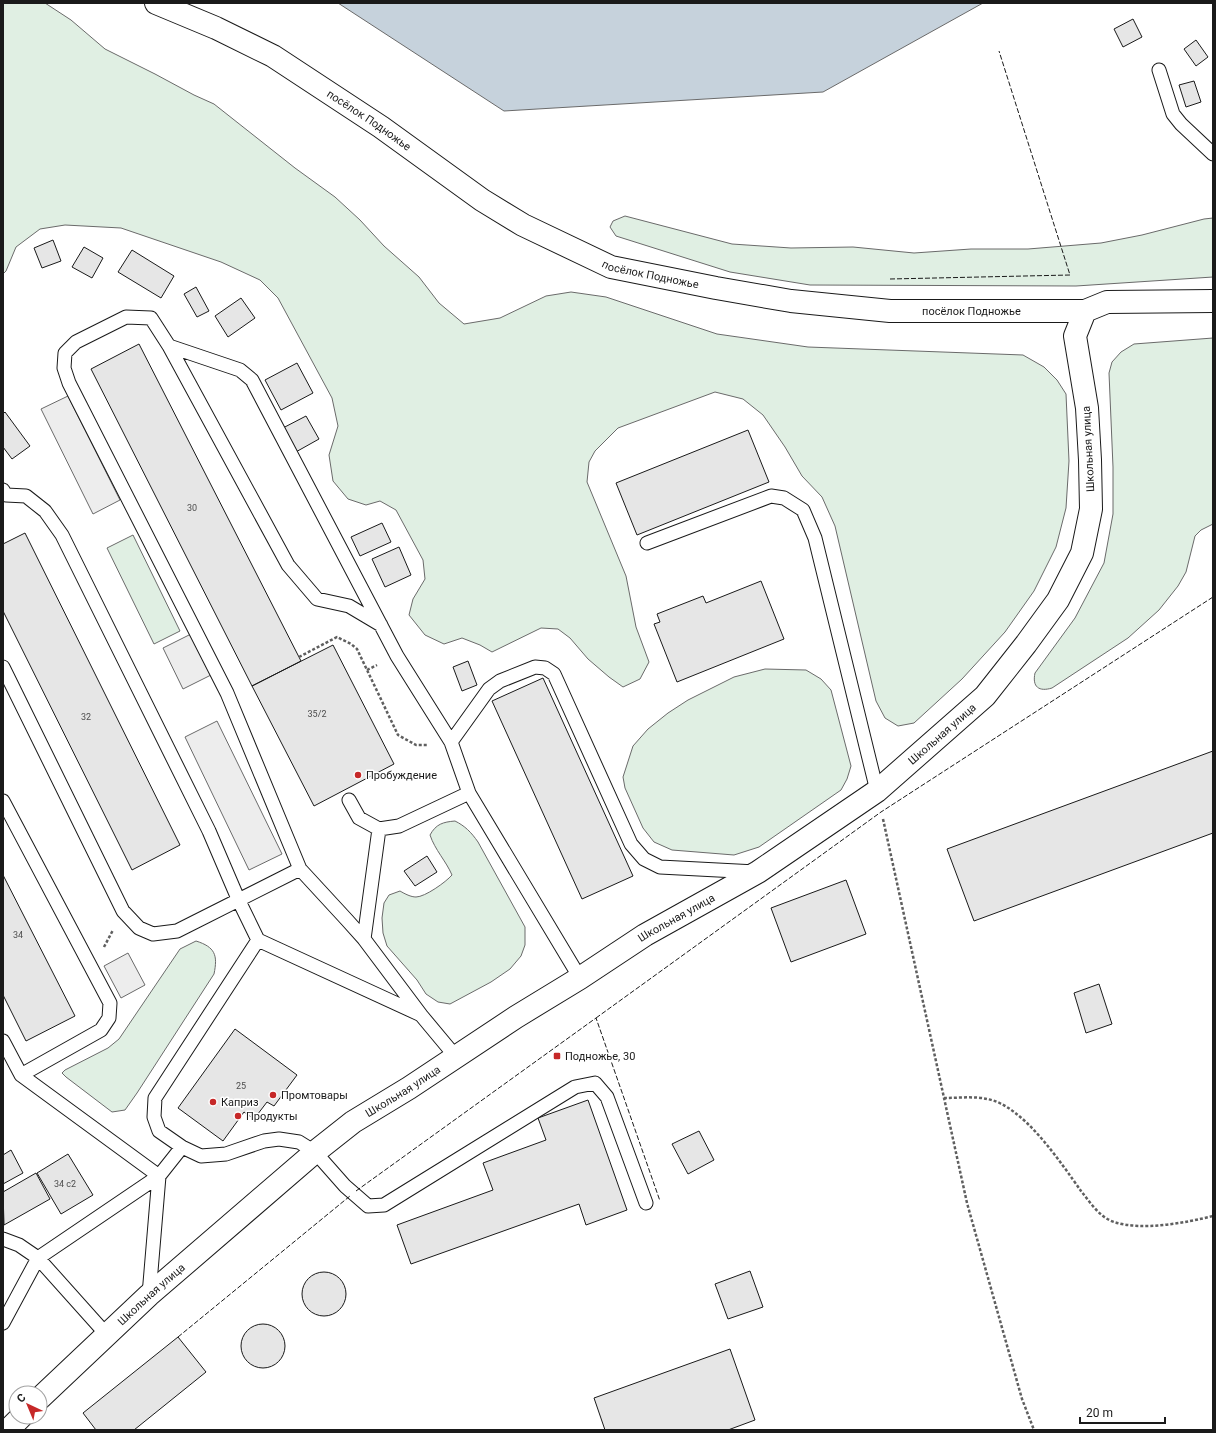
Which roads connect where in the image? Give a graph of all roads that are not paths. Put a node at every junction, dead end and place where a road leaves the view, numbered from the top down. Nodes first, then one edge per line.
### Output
1 (156, 3) edge
2 (1159, 70) dead end
3 (1213, 154) edge
4 (1213, 301) edge
5 (1085, 311) junction
6 (169, 346) junction
7 (4, 494) edge
8 (647, 543) dead end
9 (381, 625) junction
10 (3, 667) edge
11 (451, 742) junction
12 (877, 791) junction
13 (469, 793) junction
14 (349, 800) dead end
15 (3, 801) edge
16 (380, 829) junction
17 (300, 869) junction
18 (758, 872) junction
19 (239, 901) junction
20 (364, 939) junction
21 (258, 940) junction
22 (580, 978) junction
23 (421, 1015) junction
24 (3, 1041) edge
25 (456, 1057) junction
26 (21, 1075) junction
27 (182, 1147) junction
28 (315, 1152) junction
29 (159, 1176) junction
30 (646, 1203) dead end
31 (3, 1239) edge
32 (38, 1258) junction
33 (149, 1295) junction
34 (3, 1323) edge
35 (106, 1334) junction
36 (48, 1390) edge

1 - 5 main road, посёлок Подножье
2 - 3 lane
4 - 5 main road, посёлок Подножье
5 - 12 main road, Школьная улица
6 - 9 lane
6 - 9 lane
6 - 17 lane
7 - 19 lane
8 - 12 lane
9 - 11 lane
10 - 19 lane
11 - 13 lane
11 - 18 lane
12 - 18 main road, Школьная улица
13 - 16 lane
13 - 22 lane
14 - 16 lane
15 - 26 lane
16 - 20 lane
17 - 19 lane
17 - 20 lane
18 - 22 main road, Школьная улица
19 - 21 lane
20 - 23 lane
21 - 23 lane
21 - 27 lane
22 - 25 main road, Школьная улица
23 - 25 lane
24 - 26 lane
25 - 28 main road, Школьная улица
26 - 29 lane
27 - 28 lane
27 - 29 lane
28 - 30 lane
28 - 33 main road, Школьная улица
29 - 32 lane
29 - 33 lane
31 - 32 lane
32 - 34 lane
32 - 35 lane
33 - 35 main road, Школьная улица
35 - 36 main road, Школьная улица

